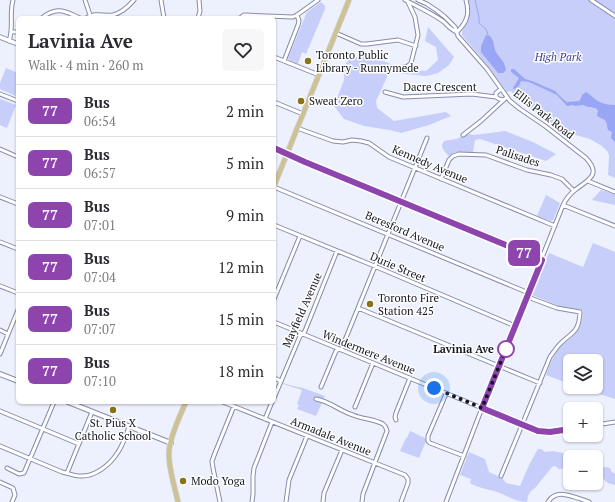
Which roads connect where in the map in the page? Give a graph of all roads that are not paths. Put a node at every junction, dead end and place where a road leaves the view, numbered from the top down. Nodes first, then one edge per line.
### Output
1 (13, 0) edge
2 (85, 0) edge
3 (134, 0) edge
4 (161, 0) edge
5 (198, 0) edge
6 (318, 0) edge
7 (349, 0) edge
8 (466, 0) edge
9 (591, 0) edge
10 (406, 1) edge
11 (420, 1) edge
12 (90, 15) joint
13 (297, 15) junction
14 (44, 16) edge
15 (76, 16) edge
16 (107, 16) edge
17 (114, 16) edge
18 (164, 16) edge
19 (199, 16) edge
20 (243, 16) edge
21 (266, 16) edge
22 (276, 16) edge
23 (615, 16) edge
24 (12, 32) junction
25 (16, 32) edge
26 (457, 32) junction
27 (336, 33) junction
28 (0, 37) edge
29 (9, 41) junction
30 (16, 43) edge
31 (416, 46) junction
32 (276, 58) edge
33 (284, 61) junction
34 (404, 67) dead end
35 (319, 75) junction
36 (501, 89) junction
37 (385, 92) dead end
38 (0, 94) edge
39 (496, 97) junction
40 (507, 97) junction
41 (504, 100) junction
42 (16, 101) edge
43 (276, 103) edge
44 (303, 114) junction
45 (297, 128) junction
46 (462, 135) dead end
47 (427, 138) dead end
48 (0, 149) edge
49 (276, 149) edge
50 (287, 154) junction
51 (16, 156) edge
52 (415, 168) junction
53 (441, 179) junction
54 (276, 181) edge
55 (588, 181) junction
56 (276, 187) edge
57 (574, 191) junction
58 (615, 192) edge
59 (0, 197) edge
60 (401, 202) junction
61 (16, 203) edge
62 (563, 205) junction
63 (276, 226) edge
64 (555, 226) junction
65 (615, 226) edge
66 (388, 234) junction
67 (300, 236) junction
68 (0, 242) edge
69 (16, 248) edge
70 (337, 251) junction
71 (542, 260) junction
72 (375, 266) junction
73 (0, 286) edge
74 (16, 292) edge
75 (276, 294) edge
76 (527, 294) junction
77 (358, 308) junction
78 (16, 319) edge
79 (276, 323) edge
80 (515, 326) junction
81 (0, 330) edge
82 (8, 334) junction
83 (303, 334) junction
84 (340, 349) junction
85 (0, 354) edge
86 (373, 363) junction
87 (499, 366) junction
88 (0, 374) edge
89 (410, 378) junction
90 (276, 379) edge
91 (16, 380) edge
92 (281, 381) junction
93 (540, 383) junction
94 (321, 387) dead end
95 (276, 393) edge
96 (446, 394) junction
97 (316, 399) dead end
98 (53, 404) edge
99 (73, 404) edge
100 (185, 404) edge
101 (228, 404) edge
102 (271, 404) edge
103 (234, 406) junction
104 (355, 408) dead end
105 (482, 408) junction
106 (0, 411) edge
107 (92, 412) junction
108 (266, 419) junction
109 (396, 420) dead end
110 (272, 422) junction
111 (615, 422) edge
112 (603, 424) edge
113 (523, 425) junction
114 (129, 427) junction
115 (43, 428) junction
116 (563, 430) edge
117 (308, 436) junction
118 (170, 443) junction
119 (79, 444) junction
120 (0, 446) edge
121 (342, 450) junction
122 (464, 456) junction
123 (30, 459) junction
124 (375, 464) junction
125 (7, 468) dead end
126 (67, 473) junction
127 (501, 476) dead end
128 (0, 482) edge
129 (12, 502) edge
130 (178, 502) edge
131 (220, 502) edge
132 (252, 502) edge
133 (286, 502) edge
134 (323, 502) edge
135 (362, 502) edge
136 (401, 502) edge
137 (446, 502) edge
138 (548, 502) edge
139 (589, 502) edge

1 - 24 street
2 - 12 street
3 - 17 street
4 - 18 street
5 - 19 street
6 - 13 street
7 - 27 main road
8 - 26 street
9 - 23 street
10 - 26 street, Ellis Park Road
10 - 31 street
11 - 26 street, Ellis Park Road
12 - 16 street
13 - 22 street
13 - 33 street
14 - 15 street
20 - 21 street
24 - 25 street
24 - 29 street
26 - 36 street, Ellis Park Road
27 - 31 street
27 - 35 main road
28 - 29 street
29 - 30 street
31 - 34 street
32 - 33 street
33 - 35 street
35 - 44 main road
36 - 39 street
36 - 40 street, Ellis Park Road
37 - 39 street, Dacre Crescent
38 - 42 street
39 - 41 street, Dacre Crescent
40 - 41 street
40 - 55 street, Ellis Park Road
41 - 46 street
43 - 44 street
44 - 45 main road
45 - 50 main road
45 - 52 street, Kennedy Avenue
47 - 52 street
48 - 51 street
49 - 50 street
50 - 54 main road
50 - 60 street
52 - 53 street, Kennedy Avenue
52 - 60 street
53 - 57 street, Palisades
53 - 64 street, Kennedy Avenue
55 - 57 street
55 - 58 street
56 - 66 street, Beresford Avenue
57 - 62 street
59 - 61 street
60 - 66 street
60 - 71 street
62 - 64 street
62 - 65 street
63 - 67 street, Durie Street
64 - 71 street
66 - 72 street
66 - 76 street, Beresford Avenue
67 - 70 street, Durie Street
67 - 75 street
68 - 69 street
70 - 72 street, Durie Street
70 - 83 street, Mayfield Avenue
71 - 76 street
72 - 77 street
72 - 80 street, Durie Street
73 - 74 street
76 - 80 street
76 - 93 street, Beresford Avenue
77 - 84 street
77 - 87 street
78 - 82 street
79 - 83 street, Windermere Avenue
80 - 87 street
81 - 82 street
82 - 85 street
83 - 84 street, Windermere Avenue
83 - 92 street, Mayfield Avenue
84 - 86 street, Windermere Avenue
84 - 94 street
86 - 89 street, Windermere Avenue
86 - 104 street
87 - 93 street
87 - 105 street
88 - 91 main road
89 - 96 street, Windermere Avenue
89 - 109 street
90 - 92 street
92 - 95 street, Mayfield Avenue
93 - 113 street
96 - 105 street, Windermere Avenue
96 - 122 street
97 - 124 street
98 - 115 street
99 - 107 main road
100 - 118 main road
101 - 103 street, Armadale Avenue
102 - 108 street
103 - 108 street, Armadale Avenue
103 - 131 street
105 - 113 street, Windermere Avenue
105 - 122 street
106 - 115 street
107 - 114 main road
107 - 119 street
108 - 110 street, Armadale Avenue
110 - 117 street, Armadale Avenue
110 - 132 street
111 - 112 street
113 - 116 street, Windermere Avenue
113 - 127 street
114 - 118 main road
114 - 126 street
115 - 119 street
115 - 123 street
117 - 121 street, Armadale Avenue
117 - 133 street
118 - 130 main road
119 - 126 street
120 - 123 street
121 - 124 street, Armadale Avenue
121 - 134 street
122 - 137 street
123 - 125 street
123 - 126 street
124 - 135 street
124 - 136 street, Armadale Avenue
128 - 129 street
138 - 139 street

